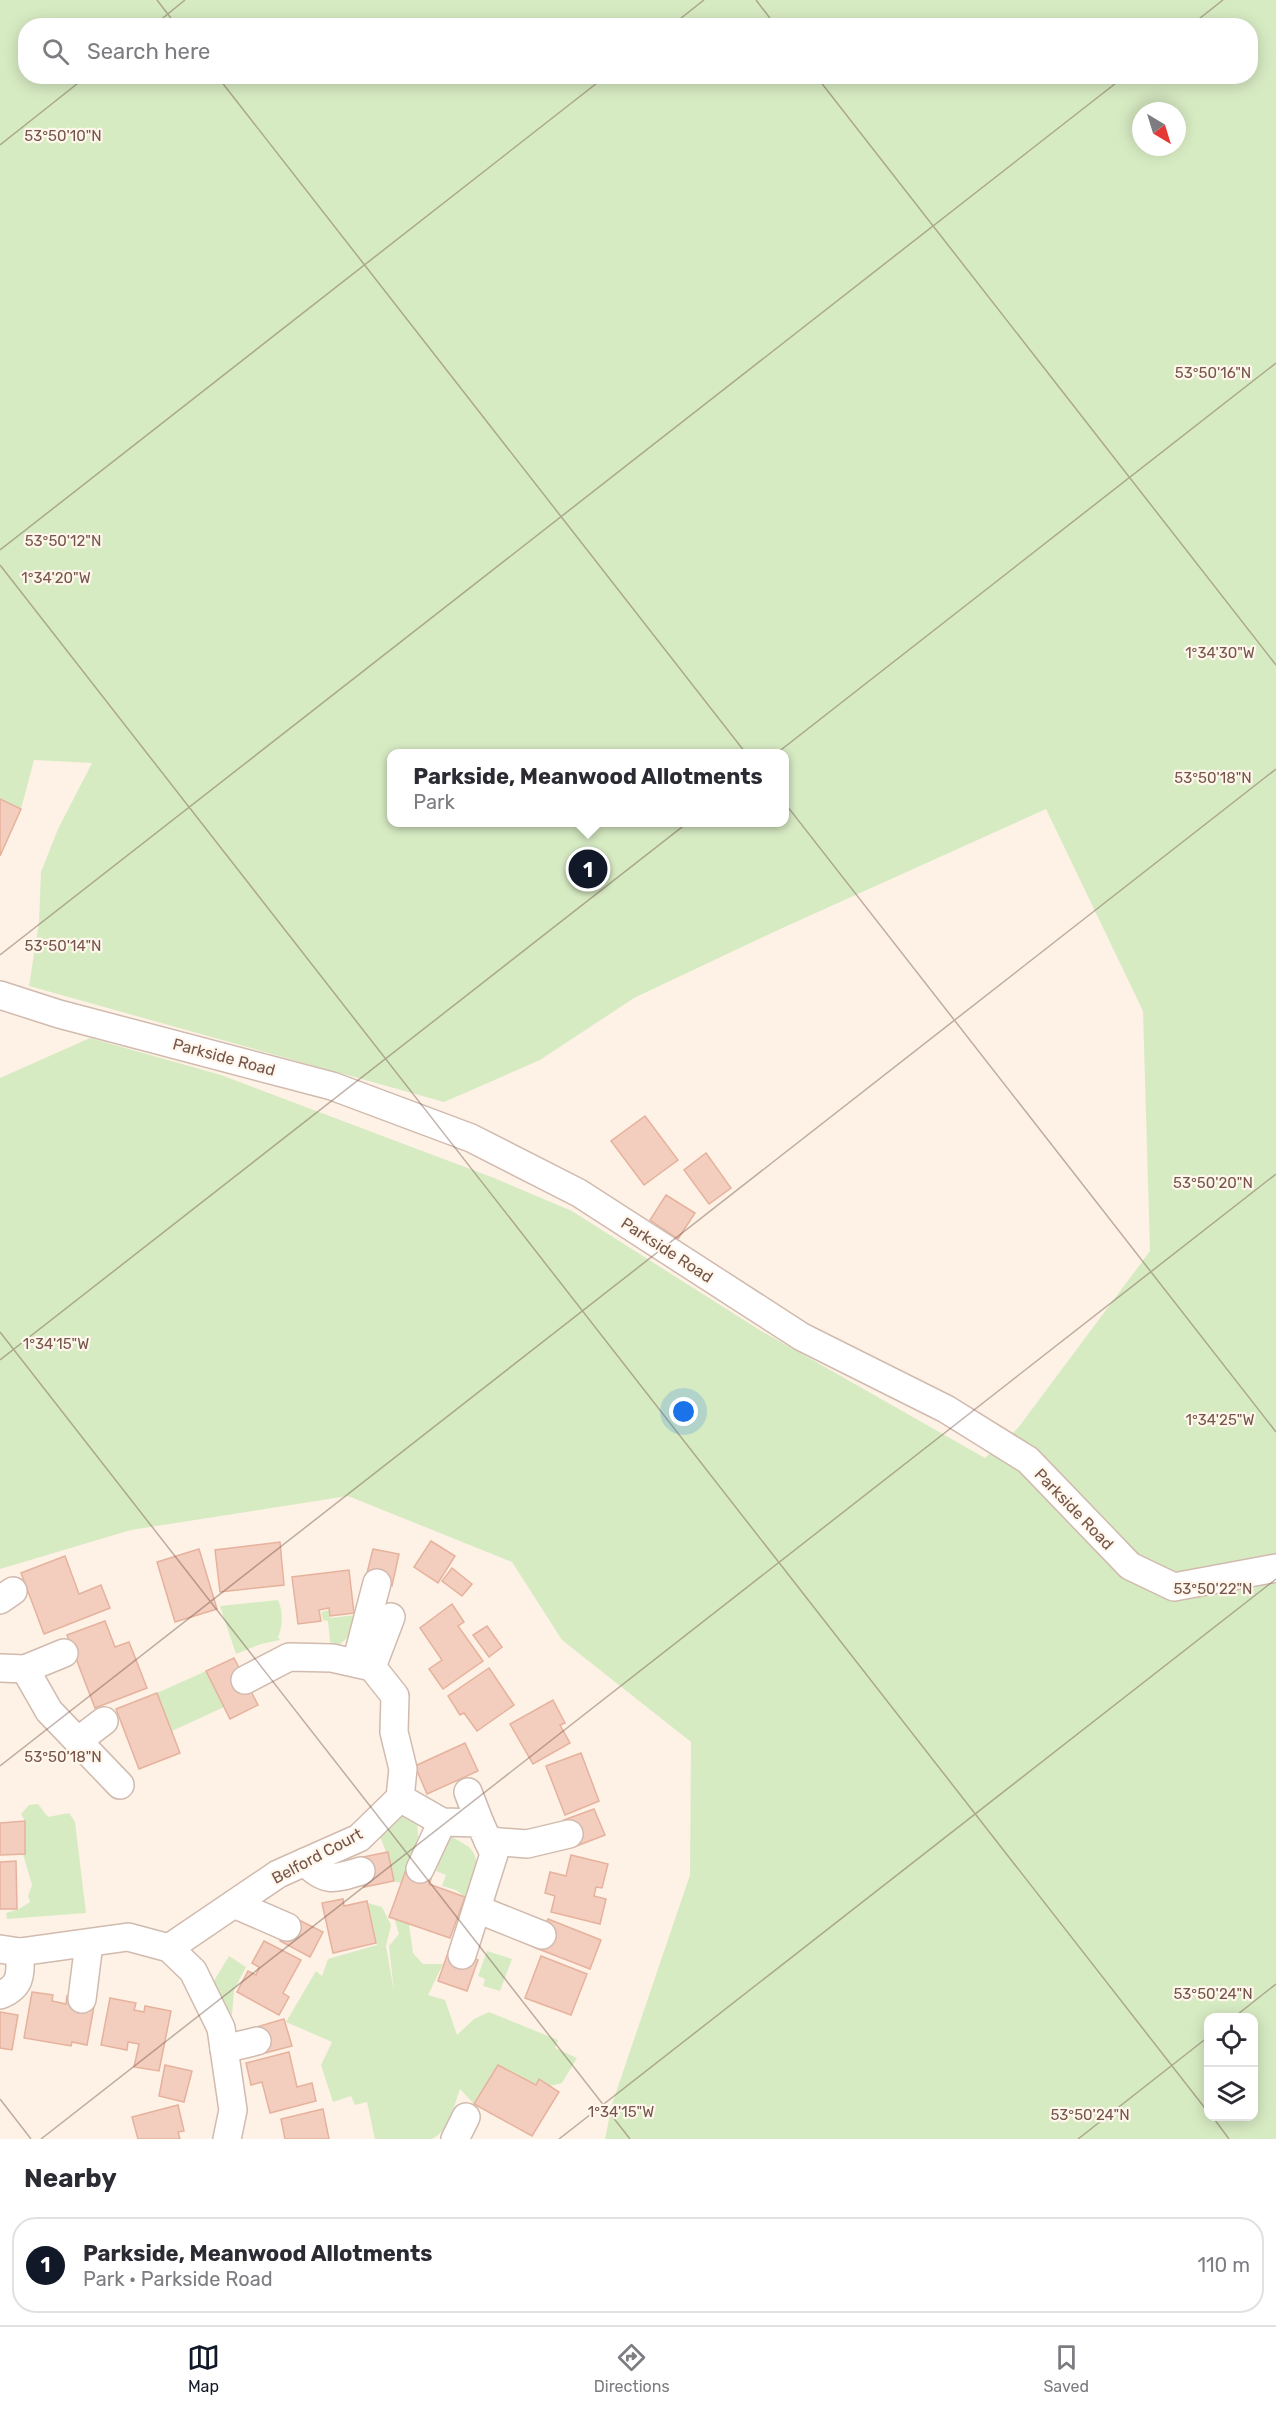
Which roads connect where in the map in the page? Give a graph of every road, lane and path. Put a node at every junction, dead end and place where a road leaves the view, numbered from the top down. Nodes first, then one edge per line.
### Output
1 (0, 995) edge
2 (1276, 1568) edge
3 (377, 1583) dead end
4 (391, 1617) dead end
5 (64, 1653) dead end
6 (364, 1665) junction
7 (13, 1668) edge
8 (245, 1680) dead end
9 (104, 1721) dead end
10 (79, 1740) junction
11 (120, 1785) dead end
12 (468, 1792) dead end
13 (400, 1798) junction
14 (442, 1821) junction
15 (484, 1832) junction
16 (569, 1834) dead end
17 (305, 1862) junction
18 (420, 1869) dead end
19 (361, 1871) dead end
20 (234, 1904) junction
21 (477, 1909) junction
22 (287, 1927) dead end
23 (542, 1935) dead end
24 (89, 1943) junction
25 (169, 1948) junction
26 (10, 1950) edge
27 (462, 1955) dead end
28 (0, 1995) edge
29 (82, 1999) dead end
30 (257, 2042) dead end
31 (224, 2049) junction
32 (227, 2139) edge

1 - 2 street, Parkside Road
3 - 6 street
4 - 6 street
5 - 7 street
6 - 8 street
6 - 13 street
7 - 10 street
9 - 10 street
10 - 11 street
12 - 15 street
13 - 14 street
13 - 17 street, Belford Court
14 - 15 street
14 - 18 street
15 - 16 street
15 - 21 street
17 - 19 street
17 - 20 street, Belford Court
20 - 22 street
20 - 25 street, Belford Court
21 - 23 street
21 - 27 street
24 - 25 street
24 - 26 street
24 - 29 street
25 - 31 street
26 - 28 street
30 - 31 street
31 - 32 street

